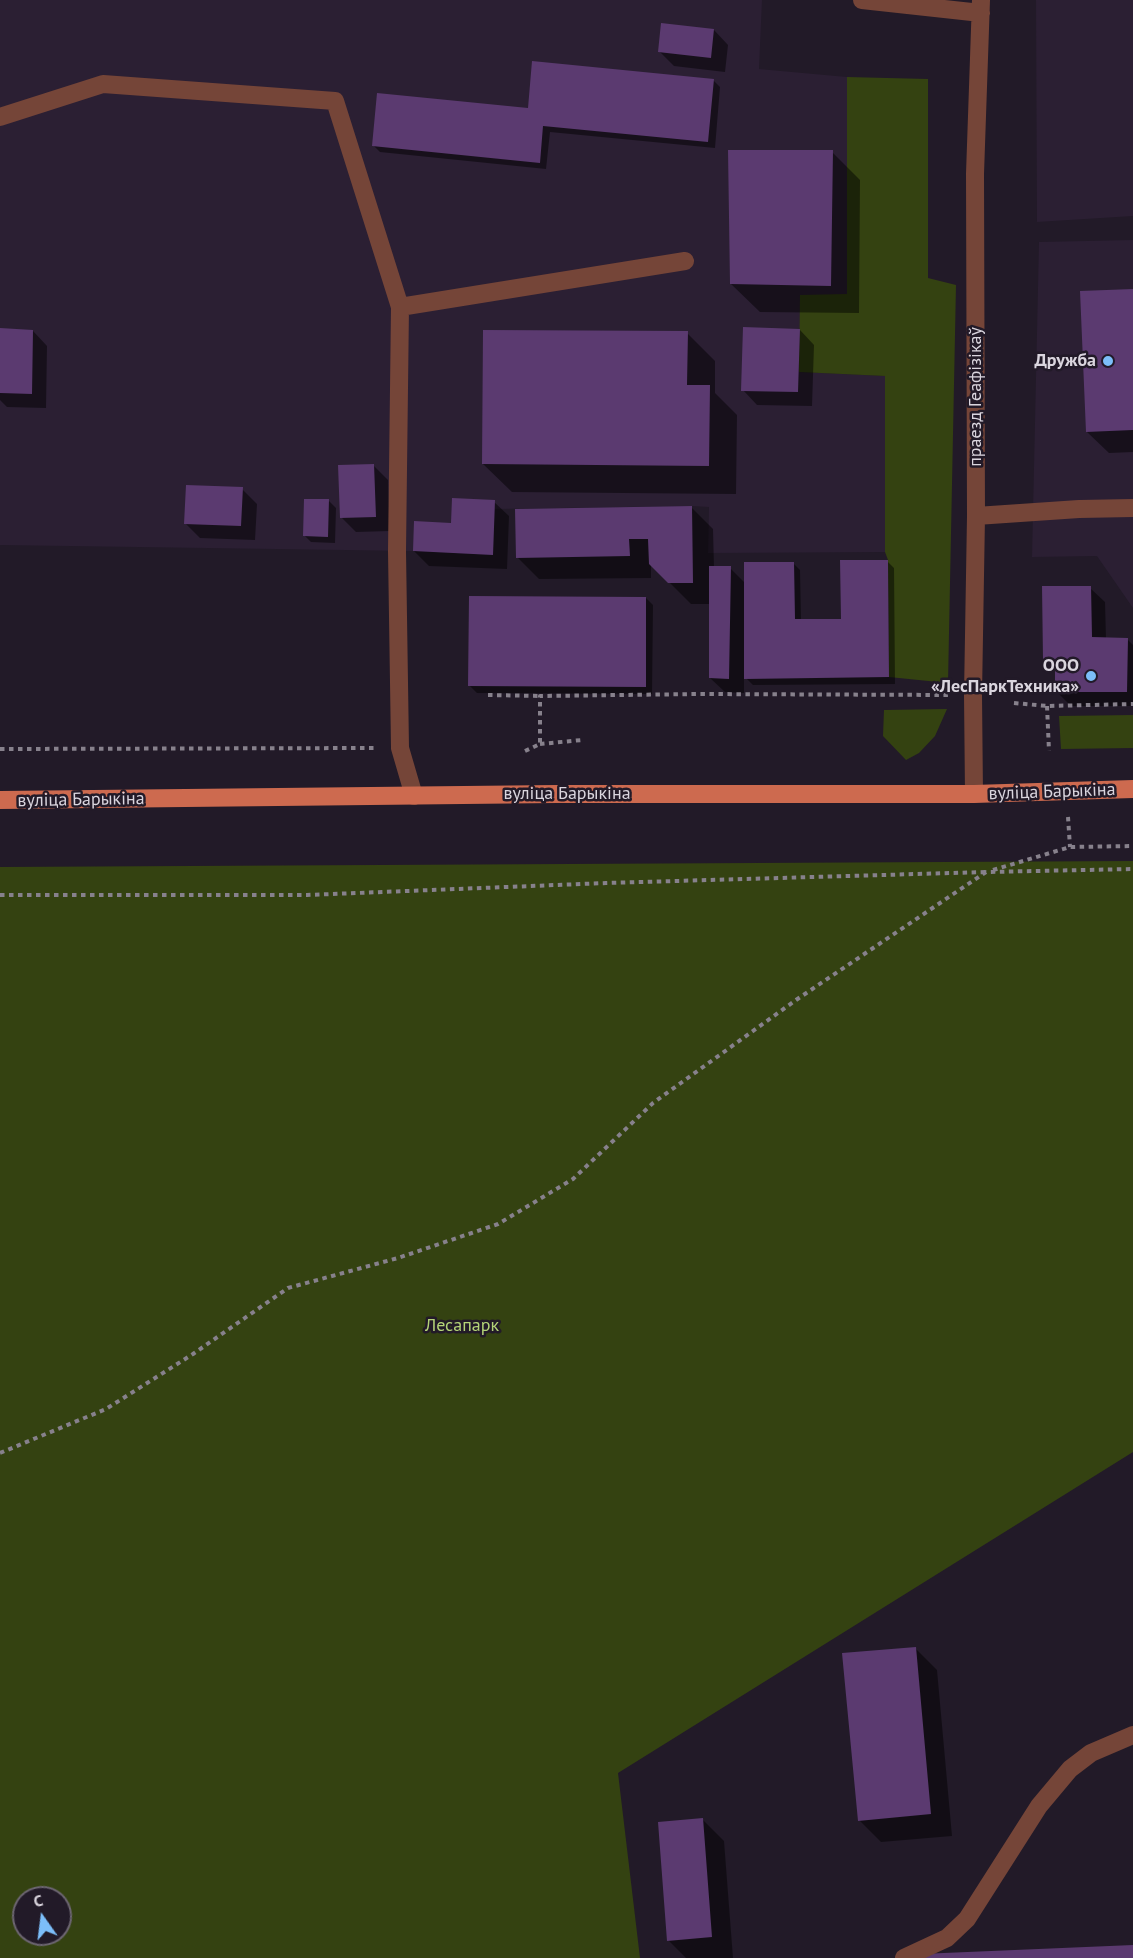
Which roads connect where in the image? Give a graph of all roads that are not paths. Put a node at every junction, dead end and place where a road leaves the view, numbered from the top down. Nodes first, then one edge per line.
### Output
1 (862, 0) edge
2 (981, 6) edge
3 (0, 117) edge
4 (685, 261) dead end
5 (400, 307) junction
6 (1133, 508) edge
7 (976, 516) junction
8 (1131, 792) edge
9 (974, 794) junction
10 (414, 796) junction
11 (0, 800) edge
12 (1133, 1735) edge
13 (904, 1958) edge

1 - 2 street
2 - 7 street, праезд Геафізікаў
3 - 5 street
4 - 5 street
5 - 10 street
6 - 7 street
7 - 9 street, праезд Геафізікаў
8 - 9 main road, вуліца Барыкіна
9 - 10 main road, вуліца Барыкіна
10 - 11 main road, вуліца Барыкіна
12 - 13 street

